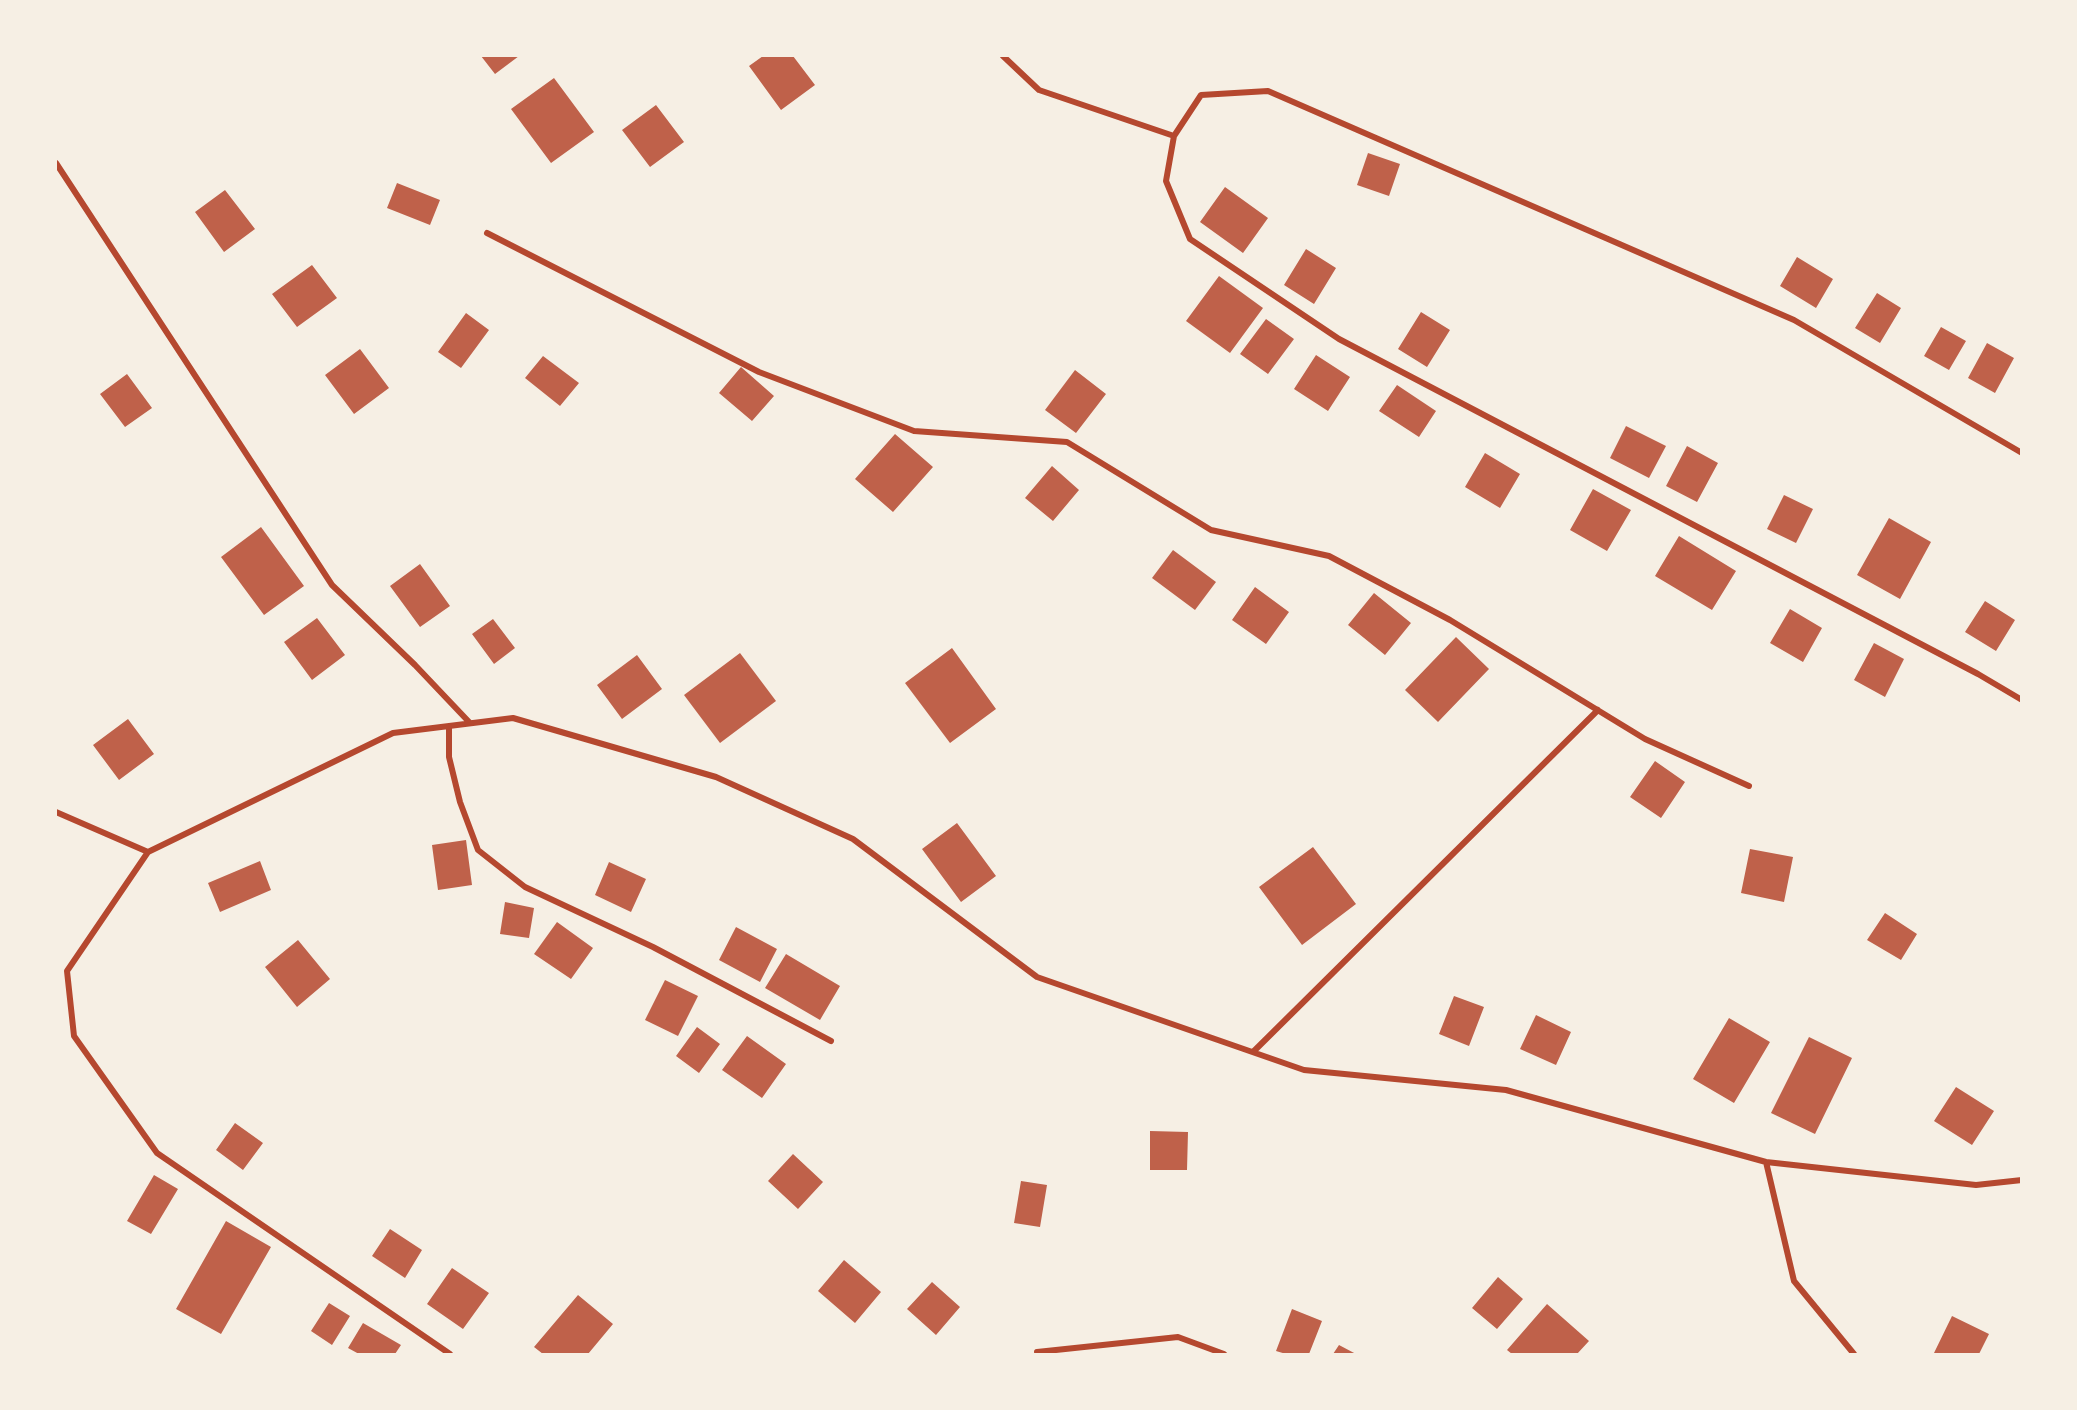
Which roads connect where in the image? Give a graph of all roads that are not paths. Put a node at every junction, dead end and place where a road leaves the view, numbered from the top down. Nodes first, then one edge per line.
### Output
1 (1003, 56) edge
2 (1174, 136) junction
3 (56, 163) edge
4 (487, 233) dead end
5 (2022, 453) edge
6 (2022, 700) edge
7 (1598, 711) junction
8 (470, 723) junction
9 (449, 726) junction
10 (1749, 786) dead end
11 (56, 812) edge
12 (148, 852) junction
13 (831, 1041) dead end
14 (1253, 1052) junction
15 (1766, 1162) junction
16 (2022, 1180) edge
17 (1037, 1352) dead end
18 (450, 1354) edge
19 (1224, 1354) edge
20 (1854, 1354) edge

1 - 2 street
2 - 5 street
2 - 6 street
3 - 8 street
4 - 7 street
7 - 10 street
7 - 14 street
8 - 9 street
8 - 14 street
9 - 12 street
9 - 13 street
11 - 12 street
12 - 18 street
14 - 15 street
15 - 16 street
15 - 20 street
17 - 19 street

